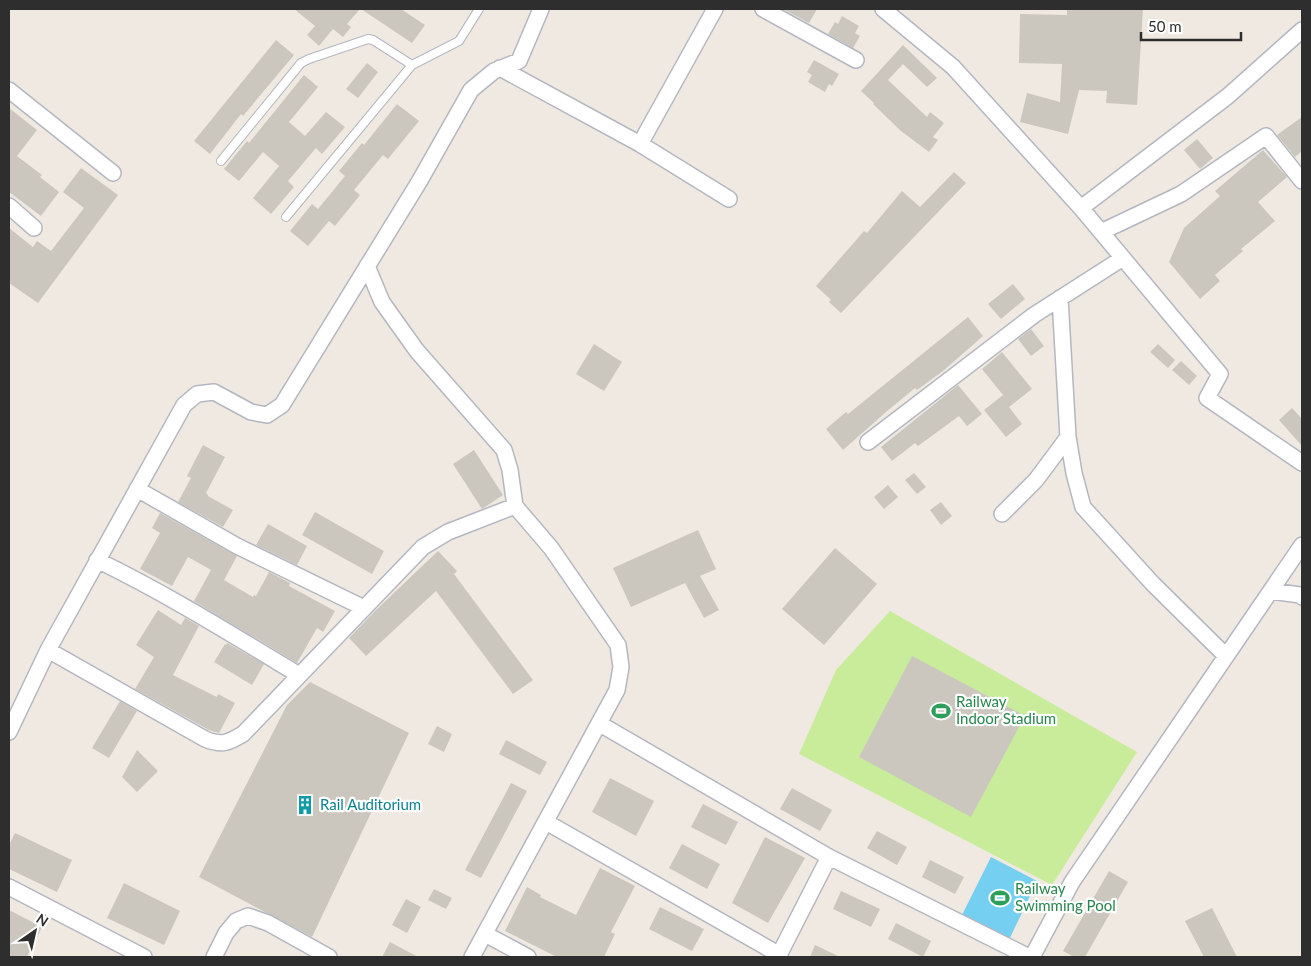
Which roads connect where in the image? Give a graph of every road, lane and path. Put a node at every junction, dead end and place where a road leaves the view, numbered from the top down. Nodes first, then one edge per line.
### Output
1 (479, 9) edge
2 (541, 9) edge
3 (715, 9) edge
4 (763, 9) edge
5 (883, 9) edge
6 (1302, 30) edge
7 (856, 60) dead end
8 (412, 65) junction
9 (500, 68) junction
10 (9, 90) edge
11 (640, 144) junction
12 (221, 161) dead end
13 (113, 173) dead end
14 (1302, 181) edge
15 (729, 199) dead end
16 (9, 206) edge
17 (1081, 208) junction
18 (286, 217) dead end
19 (34, 228) dead end
20 (1101, 232) junction
21 (1123, 258) junction
22 (367, 266) junction
23 (1060, 298) junction
24 (1068, 437) junction
25 (868, 442) dead end
26 (1302, 463) edge
27 (137, 490) junction
28 (515, 506) junction
29 (1002, 514) dead end
30 (1302, 545) edge
31 (97, 560) junction
32 (1271, 591) junction
33 (1302, 597) edge
34 (364, 608) junction
35 (48, 650) junction
36 (1226, 656) junction
37 (299, 675) junction
38 (600, 724) junction
39 (9, 732) edge
40 (546, 822) junction
41 (829, 856) junction
42 (9, 887) edge
43 (485, 934) junction
44 (779, 956) edge
45 (144, 957) edge
46 (214, 957) edge
47 (329, 957) edge
48 (472, 957) edge
49 (528, 957) edge
50 (1030, 957) edge

1 - 8 lane
2 - 9 street
3 - 11 street
4 - 7 street
5 - 17 street
6 - 17 street
8 - 12 lane
8 - 18 lane
9 - 11 street
9 - 22 street
10 - 13 street
11 - 15 street
14 - 20 street
16 - 19 street
17 - 20 street
20 - 21 street
21 - 23 street
21 - 26 street
22 - 27 street
22 - 28 street
23 - 24 street
23 - 25 street
24 - 29 street
24 - 36 street
27 - 31 street
27 - 34 street
28 - 34 street
28 - 38 street
30 - 32 street
31 - 35 street
31 - 37 street
32 - 33 street
32 - 36 street
34 - 37 street
35 - 37 street
35 - 39 street
36 - 50 street
38 - 40 street
38 - 41 street
40 - 43 street
40 - 44 street
41 - 44 street
41 - 50 street
42 - 45 street
43 - 48 street
43 - 49 street
46 - 47 street

